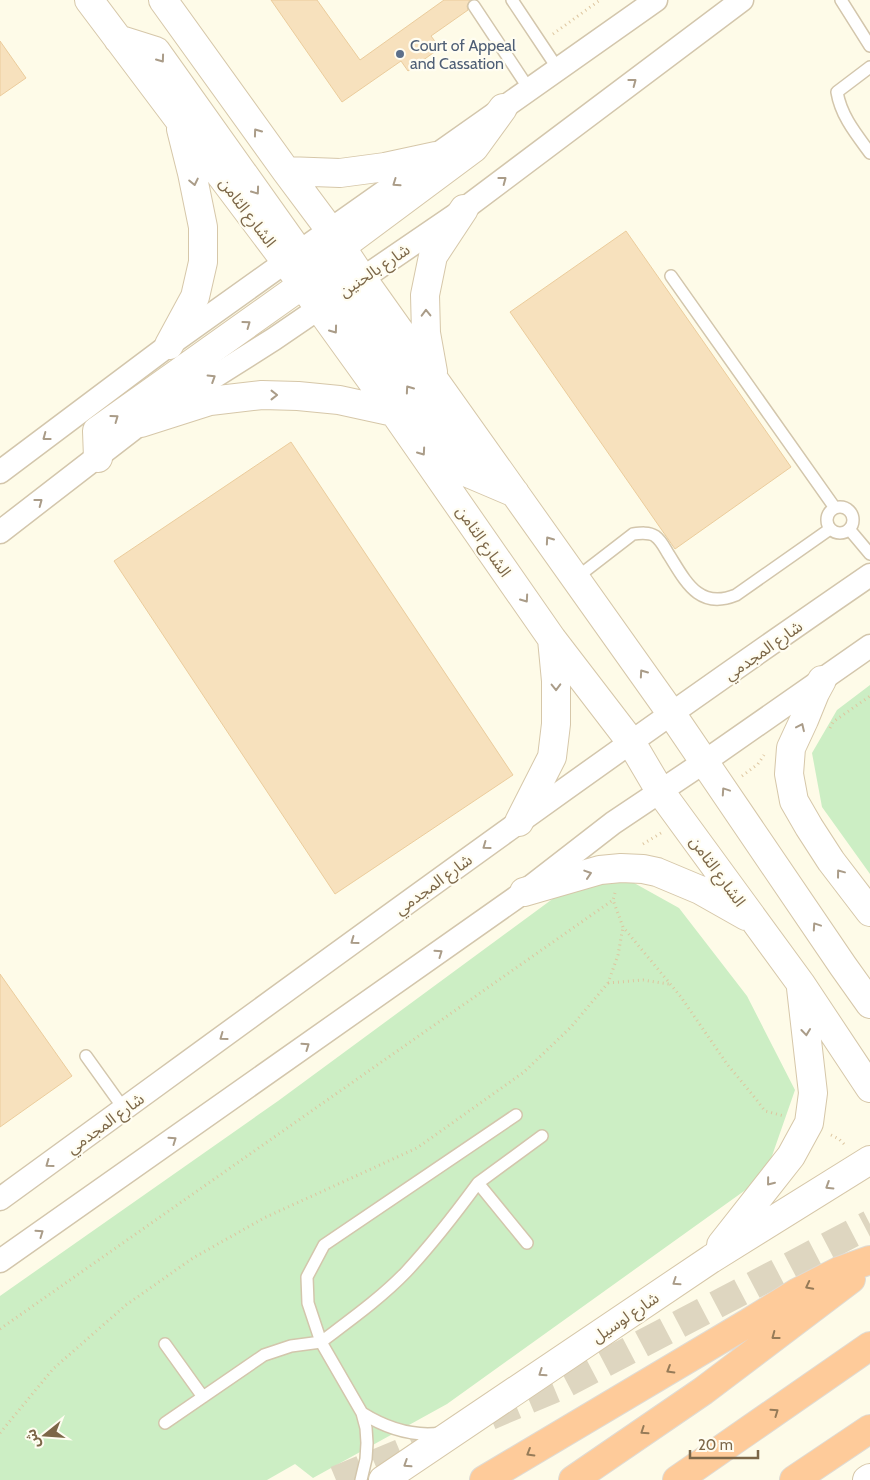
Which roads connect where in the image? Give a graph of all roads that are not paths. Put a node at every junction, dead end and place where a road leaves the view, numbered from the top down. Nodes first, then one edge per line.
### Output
1 (88, 0) edge
2 (163, 0) edge
3 (512, 0) edge
4 (656, 0) edge
5 (742, 0) edge
6 (840, 0) edge
7 (474, 6) dead end
8 (118, 39) junction
9 (870, 46) edge
10 (870, 68) edge
11 (558, 69) junction
12 (530, 89) junction
13 (503, 108) junction
14 (178, 118) junction
15 (870, 153) edge
16 (436, 156) junction
17 (286, 171) junction
18 (464, 210) junction
19 (322, 265) junction
20 (671, 276) dead end
21 (318, 308) junction
22 (169, 345) junction
23 (434, 379) junction
24 (394, 412) junction
25 (141, 423) junction
26 (98, 458) junction
27 (0, 472) edge
28 (515, 493) junction
29 (835, 508) junction
30 (830, 529) junction
31 (849, 529) junction
32 (0, 532) edge
33 (870, 554) edge
34 (870, 575) edge
35 (576, 578) junction
36 (552, 639) junction
37 (870, 646) edge
38 (822, 680) junction
39 (671, 713) junction
40 (631, 742) junction
41 (704, 762) junction
42 (660, 791) junction
43 (519, 822) junction
44 (524, 892) junction
45 (870, 912) edge
46 (754, 920) junction
47 (843, 966) junction
48 (801, 984) junction
49 (870, 984) edge
50 (870, 1004) edge
51 (86, 1056) dead end
52 (870, 1088) edge
53 (124, 1109) junction
54 (516, 1115) dead end
55 (542, 1136) dead end
56 (870, 1160) edge
57 (478, 1182) junction
58 (0, 1199) edge
59 (527, 1243) dead end
60 (711, 1259) junction
61 (870, 1260) edge
62 (0, 1261) edge
63 (870, 1264) edge
64 (321, 1342) junction
65 (165, 1344) dead end
66 (870, 1346) edge
67 (203, 1397) junction
68 (362, 1413) junction
69 (165, 1424) dead end
70 (463, 1427) junction
71 (870, 1429) edge
72 (360, 1480) edge
73 (383, 1480) edge
74 (484, 1480) edge
75 (573, 1480) edge
76 (677, 1480) edge
77 (794, 1480) edge

1 - 8 street, الشارع الثامن
17 -> 2 street, الشارع الثامن
3 - 11 lane
4 - 11 street, شارع بالحنين
18 -> 5 street, شارع بالحنين
6 - 9 lane
7 - 12 lane
8 - 14 street, الشارع الثامن
8 -> 19 street
10 - 15 lane
11 - 12 street, شارع بالحنين
12 - 13 street, شارع بالحنين
13 - 16 street, شارع بالحنين
13 - 19 street
14 - 19 street, الشارع الثامن
14 -> 22 street
16 - 17 street
16 -> 19 street, شارع بالحنين
17 - 19 street, الشارع الثامن
18 - 19 street, شارع بالحنين
23 -> 18 street
19 - 21 street, الشارع الثامن
19 - 22 street, شارع بالحنين
19 - 23 street, الشارع الثامن
26 -> 19 street
28 -> 19 street
20 - 29 lane
21 -> 24 street, الشارع الثامن
25 -> 21 street
22 -> 27 street, شارع بالحنين
23 - 28 street, الشارع الثامن
25 -> 24 street
24 -> 36 street, الشارع الثامن
25 - 26 street
32 -> 26 street
35 -> 28 street, الشارع الثامن
29 - 30 lane
29 - 31 lane
30 - 31 lane
30 - 35 lane
31 - 33 lane
34 - 39 street, شارع المجدمي
39 -> 35 street, الشارع الثامن
36 - 40 street, الشارع الثامن
36 -> 43 street
37 - 38 street
38 - 41 street
45 -> 38 street
39 - 40 street, شارع المجدمي
39 - 41 street, الشارع الثامن
40 - 42 street, الشارع الثامن
40 - 43 street, شارع المجدمي
41 - 42 street
47 -> 41 street, الشارع الثامن
42 - 44 street
42 - 46 street, الشارع الثامن
43 -> 53 street, شارع المجدمي
44 -> 46 street
62 -> 44 street
46 - 48 street, الشارع الثامن
47 - 49 street
47 - 50 street, الشارع الثامن
48 - 52 street, الشارع الثامن
48 -> 60 street
51 - 53 lane
53 -> 58 street, شارع المجدمي
54 - 64 lane
55 - 57 lane
56 -> 60 street, شارع لوسيل
57 - 59 lane
57 - 64 lane
60 -> 70 street, شارع لوسيل
61 -> 74 highway
63 -> 75 highway
64 - 67 lane
64 - 68 lane
65 - 67 lane
76 -> 66 highway
67 - 69 lane
68 - 70 lane
68 - 72 lane
70 -> 73 street, شارع لوسيل
71 - 77 highway

